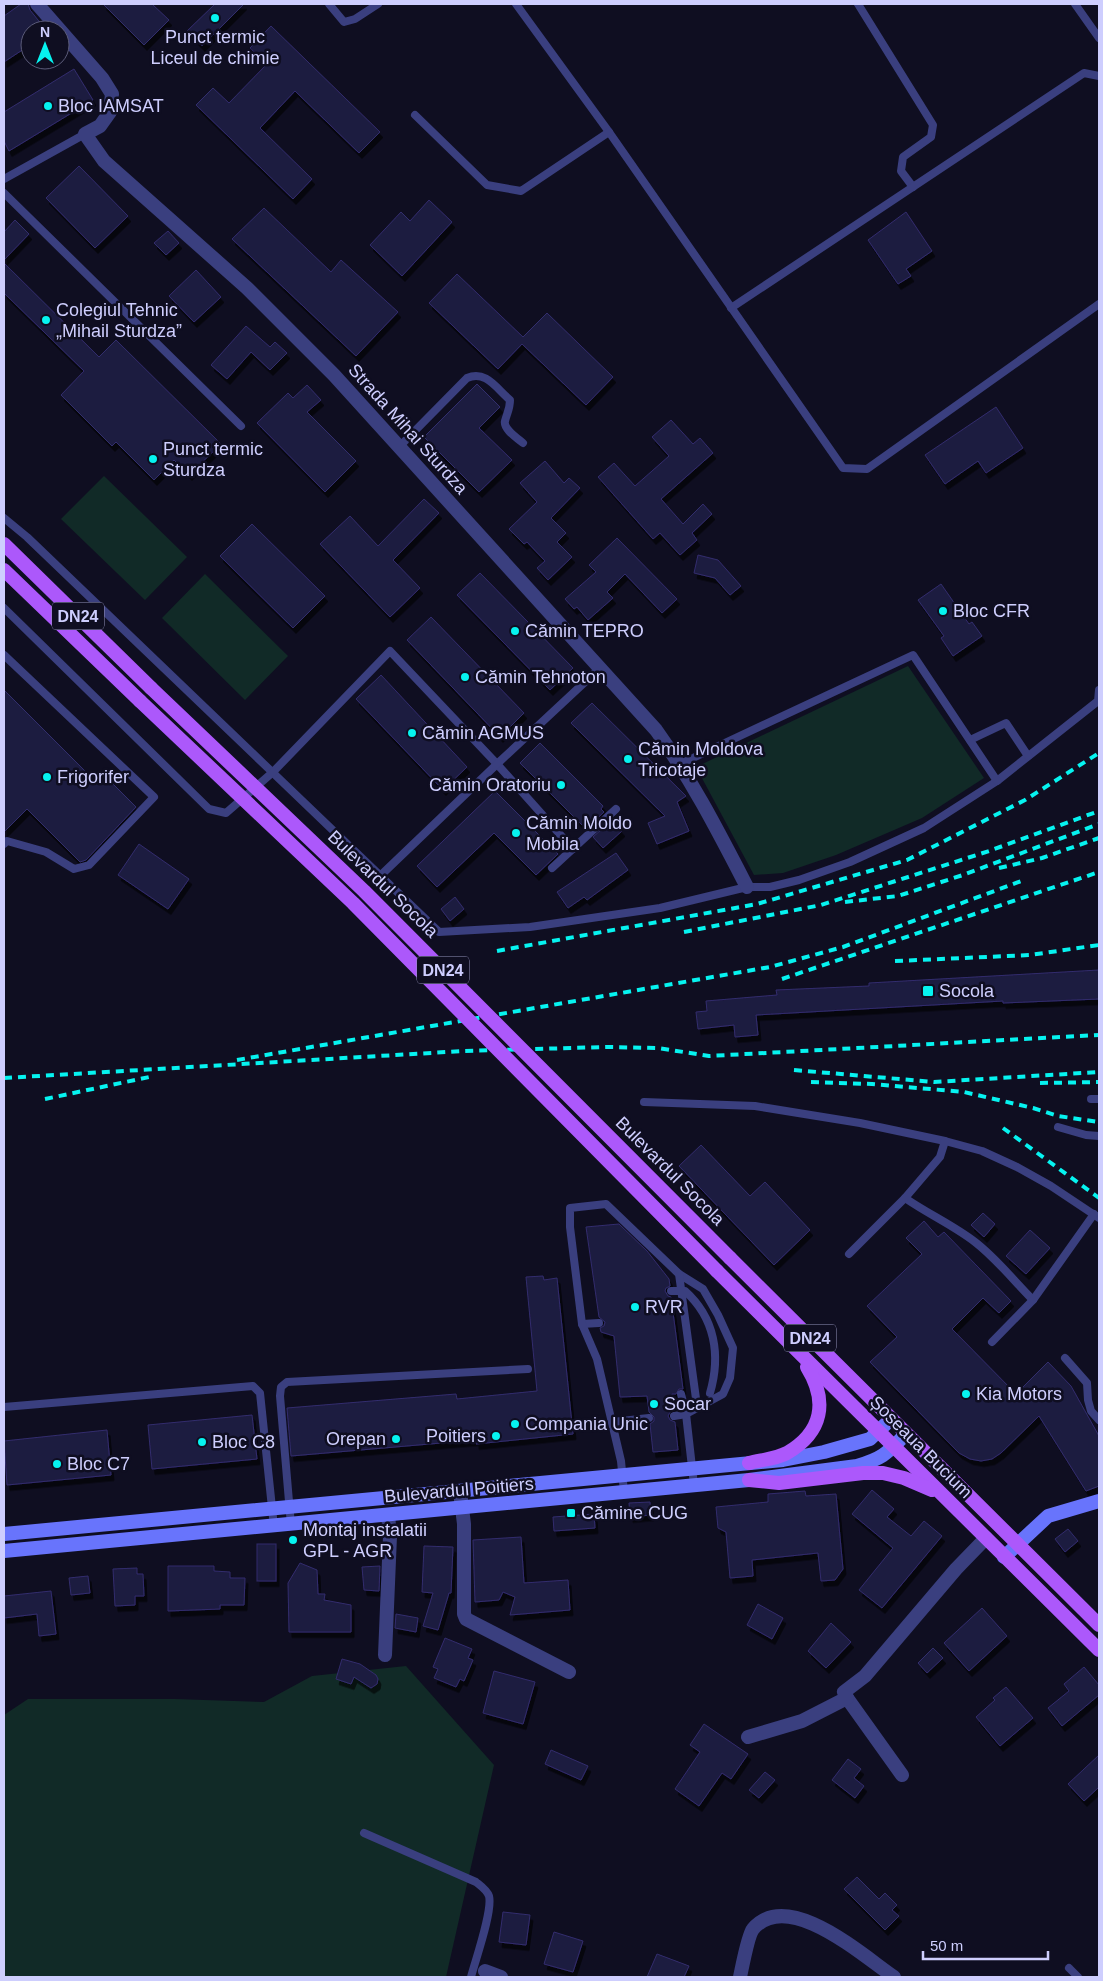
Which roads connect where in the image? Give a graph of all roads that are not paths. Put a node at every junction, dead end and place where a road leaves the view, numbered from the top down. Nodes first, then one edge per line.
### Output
1 (37, 4) edge
2 (329, 4) edge
3 (378, 4) edge
4 (516, 4) edge
5 (858, 4) edge
6 (1075, 4) edge
7 (1099, 38) edge
8 (1099, 76) edge
9 (415, 115) dead end
10 (609, 132) junction
11 (85, 134) junction
12 (4, 179) edge
13 (913, 188) junction
14 (4, 193) edge
15 (1099, 304) edge
16 (732, 308) junction
17 (241, 426) dead end
18 (523, 443) dead end
19 (399, 447) junction
20 (4, 518) edge
21 (4, 544) edge
22 (4, 570) edge
23 (4, 608) edge
24 (4, 655) edge
25 (600, 668) junction
26 (1099, 690) edge
27 (970, 740) junction
28 (1028, 756) junction
29 (496, 764) junction
30 (680, 764) junction
31 (273, 772) junction
32 (997, 780) junction
33 (616, 809) dead end
34 (4, 844) edge
35 (573, 849) junction
36 (552, 868) dead end
37 (380, 876) junction
38 (747, 886) junction
39 (644, 1102) dead end
40 (1058, 1127) dead end
41 (1099, 1136) edge
42 (946, 1142) junction
43 (905, 1198) junction
44 (1096, 1216) edge
45 (849, 1254) dead end
46 (730, 1258) joint
47 (717, 1271) joint
48 (679, 1274) junction
49 (671, 1291) dead end
50 (1033, 1300) junction
51 (600, 1323) dead end
52 (582, 1324) junction
53 (992, 1342) dead end
54 (798, 1351) junction
55 (1064, 1358) dead end
56 (528, 1369) dead end
57 (681, 1394) dead end
58 (4, 1407) edge
59 (692, 1411) junction
60 (674, 1416) dead end
61 (649, 1418) dead end
62 (891, 1419) junction
63 (1099, 1420) edge
64 (612, 1422) junction
65 (878, 1432) junction
66 (906, 1434) junction
67 (894, 1447) junction
68 (749, 1463) junction
69 (692, 1469) junction
70 (622, 1476) junction
71 (749, 1480) junction
72 (694, 1485) junction
73 (460, 1492) junction
74 (624, 1492) junction
75 (941, 1494) junction
76 (1099, 1501) edge
77 (289, 1508) junction
78 (462, 1508) junction
79 (273, 1510) junction
80 (388, 1515) junction
81 (291, 1525) junction
82 (274, 1527) junction
83 (4, 1534) edge
84 (986, 1538) junction
85 (1018, 1544) junction
86 (4, 1551) edge
87 (1004, 1557) junction
88 (1099, 1624) edge
89 (1099, 1650) edge
90 (385, 1655) dead end
91 (568, 1672) dead end
92 (848, 1698) junction
93 (748, 1737) dead end
94 (902, 1775) dead end
95 (364, 1833) dead end
96 (1069, 1968) dead end
97 (485, 1971) dead end
98 (471, 1977) edge
99 (501, 1977) edge
100 (740, 1977) edge
101 (894, 1977) edge
102 (1078, 1977) edge

1 - 11 street
2 - 3 lane
4 - 10 lane
5 - 13 lane
6 - 7 lane
8 - 13 lane
9 - 10 lane
10 - 16 lane
11 - 12 lane
11 - 19 street, Strada Mihai Sturdza
13 - 16 lane
14 - 17 lane
15 - 16 lane
18 - 19 lane
19 - 25 street, Strada Mihai Sturdza
20 - 31 lane
21 - 46 main road, Bulevardul Socola / DN24, bridge
22 - 47 main road, Bulevardul Socola / DN24, bridge
23 - 31 lane
24 - 34 lane
25 - 29 lane
25 - 30 street, Strada Mihai Sturdza
26 - 28 lane
27 - 28 lane
27 - 30 lane
27 - 32 lane
28 - 32 lane
29 - 31 lane
29 - 35 lane
29 - 37 lane
30 - 38 street, Strada Mihai Sturdza
31 - 37 lane
32 - 38 lane
33 - 35 lane
35 - 36 lane
37 - 38 lane
39 - 42 lane
40 - 41 lane
42 - 43 lane
42 - 44 lane
43 - 45 lane
43 - 50 lane
44 - 50 lane
46 - 62 main road, Șoseaua Bucium / DN24
47 - 54 main road, Șoseaua Bucium / DN24
48 - 52 lane
48 - 59 lane
48 - 59 lane
49 - 59 lane, bridge
50 - 53 lane
51 - 52 lane
52 - 64 lane
54 - 65 main road, Șoseaua Bucium / DN24
54 - 68 main road
55 - 63 lane
56 - 77 lane
57 - 59 lane
58 - 79 lane
59 - 60 lane
59 - 69 lane
61 - 64 lane
62 - 65 main road, Bulevardul Poitiers
62 - 66 main road, Șoseaua Bucium / DN24
64 - 70 lane
65 - 67 main road, Șoseaua Bucium / DN24
65 - 68 main road, Bulevardul Poitiers
66 - 67 main road, Bulevardul Poitiers
66 - 85 main road, Șoseaua Bucium / DN24
67 - 71 main road, Bulevardul Poitiers
67 - 75 main road, Șoseaua Bucium / DN24
68 - 69 main road, Bulevardul Poitiers
69 - 70 main road, Bulevardul Poitiers
69 - 72 lane
70 - 73 main road, Bulevardul Poitiers
70 - 74 lane
71 - 72 main road, Bulevardul Poitiers
71 - 75 main road
72 - 74 main road, Bulevardul Poitiers
73 - 77 main road, Bulevardul Poitiers
73 - 78 street
74 - 78 main road, Bulevardul Poitiers
75 - 84 main road, Șoseaua Bucium / DN24
76 - 85 main road
77 - 79 main road, Bulevardul Poitiers
77 - 81 lane
78 - 80 main road, Bulevardul Poitiers
78 - 91 street
79 - 82 lane
79 - 83 main road, Bulevardul Poitiers
80 - 81 main road, Bulevardul Poitiers
80 - 90 street
81 - 82 main road, Bulevardul Poitiers
82 - 86 main road, Bulevardul Poitiers
84 - 87 main road, Șoseaua Bucium / DN24
84 - 92 street
85 - 87 main road
85 - 88 main road, Șoseaua Bucium / DN24
87 - 89 main road, Șoseaua Bucium / DN24
92 - 93 street
92 - 94 street
95 - 98 lane
96 - 102 lane
97 - 99 street
100 - 101 street

